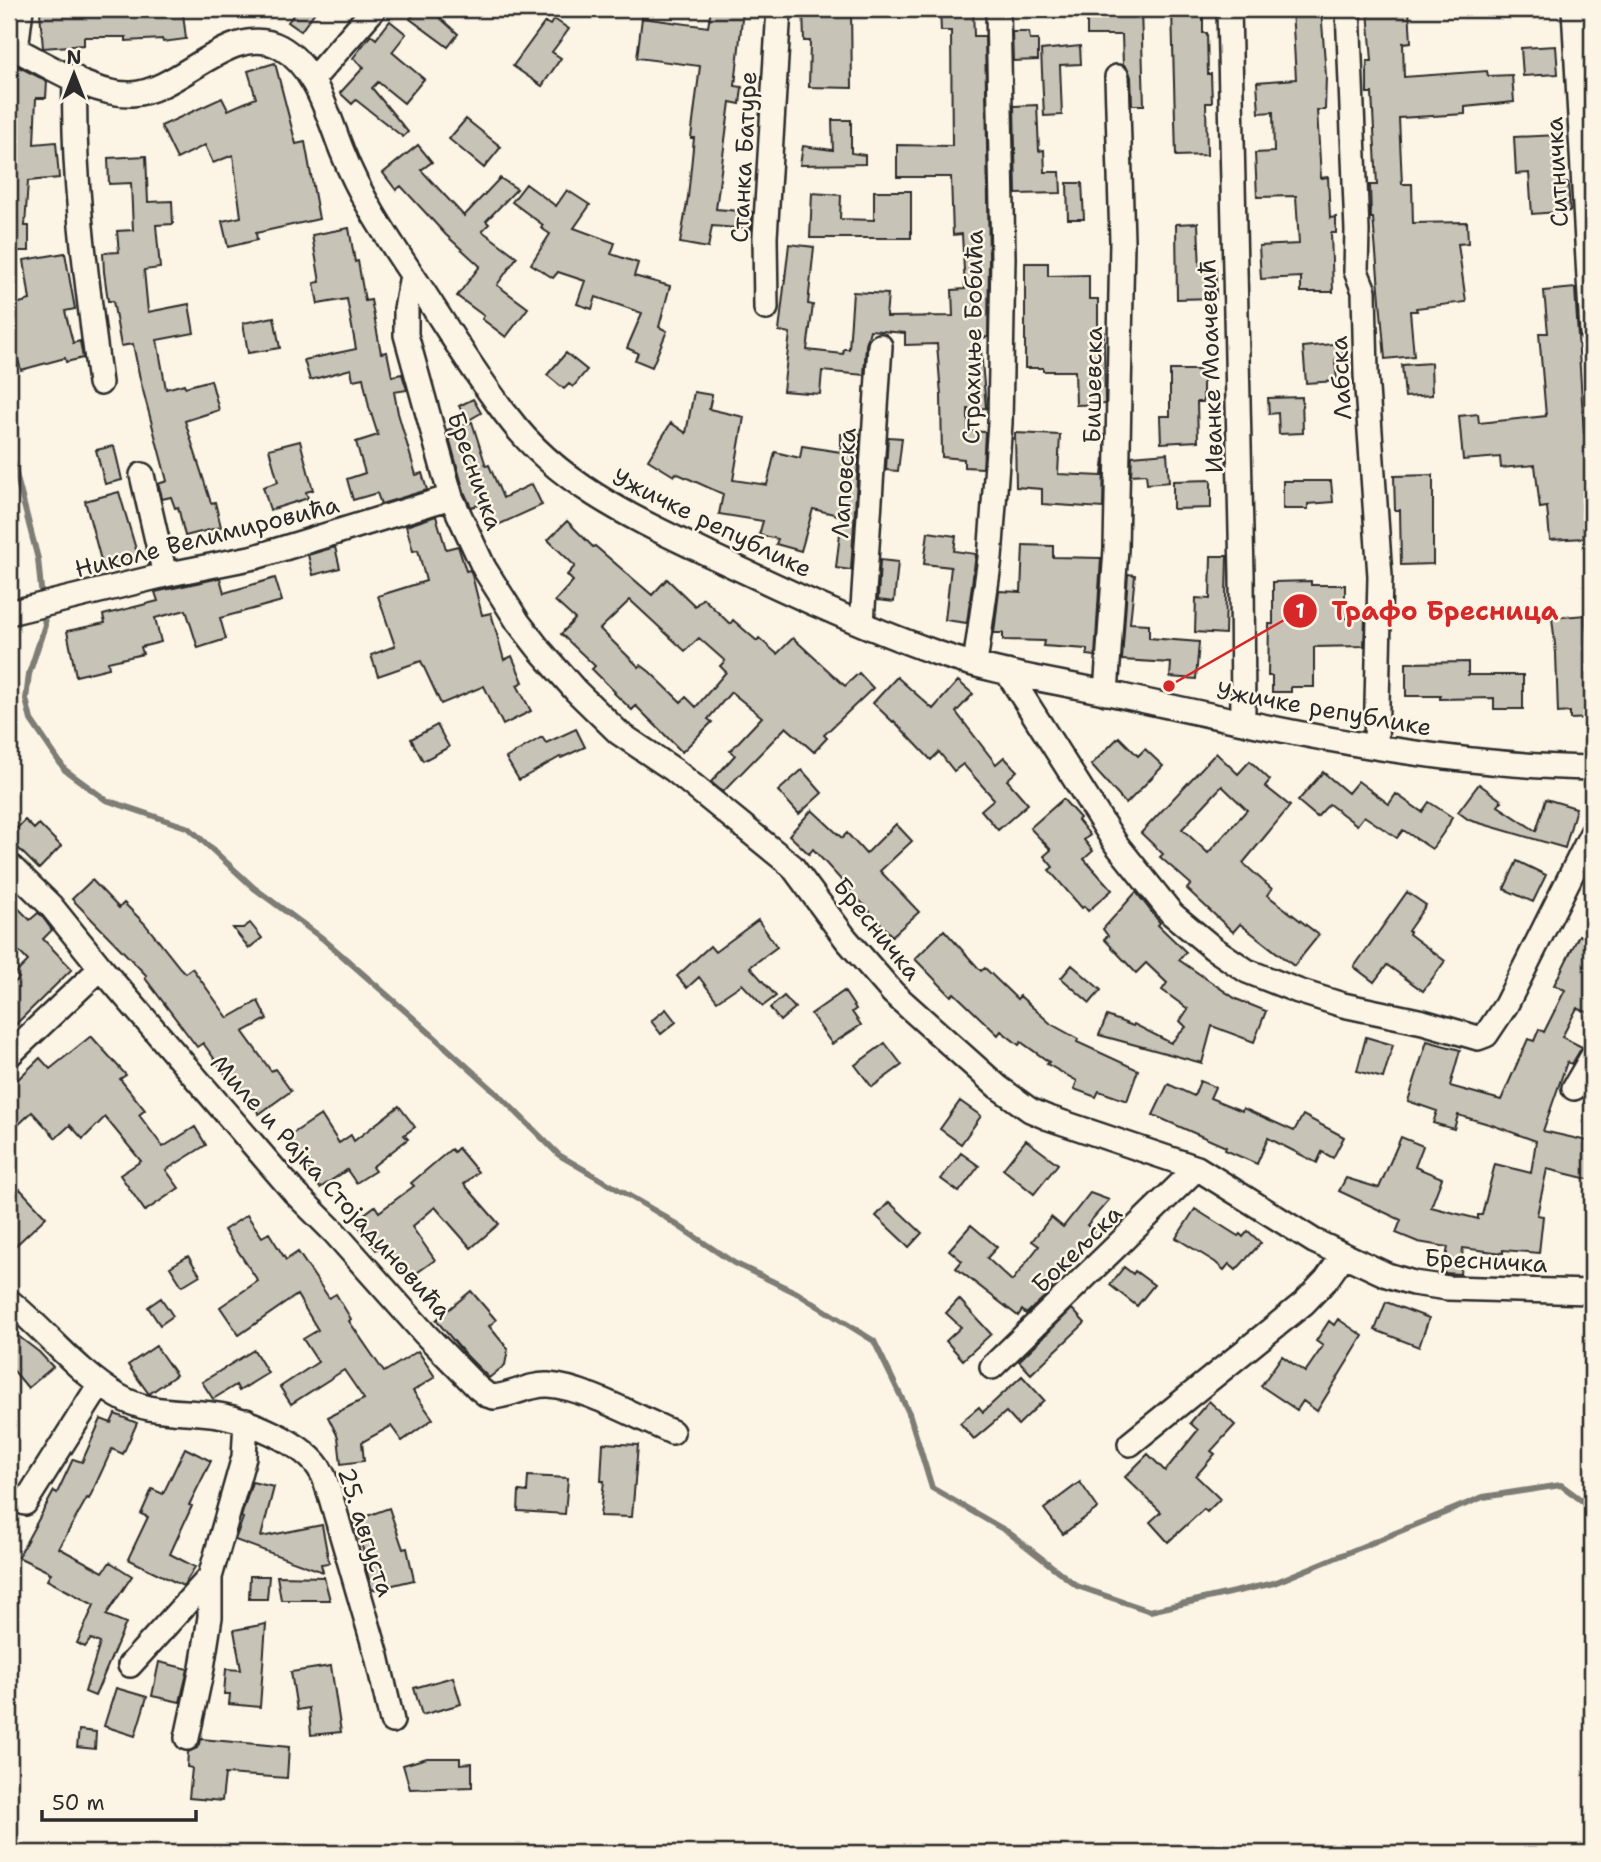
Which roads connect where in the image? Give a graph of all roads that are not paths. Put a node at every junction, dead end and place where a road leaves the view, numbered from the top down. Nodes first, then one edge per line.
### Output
1 (21, 9) edge
2 (374, 9) edge
3 (779, 9) edge
4 (998, 9) edge
5 (1229, 9) edge
6 (1348, 9) edge
7 (1574, 9) edge
8 (13, 47) edge
9 (75, 78) junction
10 (1117, 78) dead end
11 (312, 80) junction
12 (412, 275) junction
13 (766, 308) dead end
14 (1592, 332) edge
15 (880, 346) dead end
16 (100, 383) dead end
17 (142, 475) dead end
18 (451, 497) junction
19 (165, 575) junction
20 (9, 613) edge
21 (862, 623) junction
22 (975, 664) junction
23 (1007, 672) junction
24 (1106, 693) junction
25 (1243, 722) junction
26 (1376, 746) junction
27 (1592, 768) edge
28 (1592, 832) edge
29 (9, 864) edge
30 (102, 968) junction
31 (9, 1055) edge
32 (1592, 1057) edge
33 (1574, 1088) dead end
34 (1198, 1168) junction
35 (1343, 1256) junction
36 (1592, 1292) edge
37 (9, 1301) edge
38 (992, 1367) dead end
39 (100, 1384) junction
40 (246, 1421) junction
41 (672, 1432) dead end
42 (1130, 1444) dead end
43 (25, 1503) dead end
44 (210, 1577) junction
45 (130, 1665) dead end
46 (392, 1721) dead end
47 (187, 1738) dead end

1 - 8 street
2 - 11 street
3 - 13 street, Станка Батуре
4 - 22 street, Страхиње Бобића
5 - 25 street, Иванке Моачевић
6 - 26 street, Лабска
7 - 14 street, Ситничка
8 - 9 street, Ужичке републике
9 - 11 street, Ужичке републике
9 - 16 street
10 - 24 street, Бишевска
11 - 12 street, Ужичке републике
12 - 18 street, Бресничка
12 - 21 street, Ужичке републике
15 - 21 street, Лаповска
17 - 19 street
18 - 19 street, Николе Велимировића
18 - 34 street, Бресничка
19 - 20 street, Николе Велимировића
21 - 22 street, Ужичке републике
22 - 23 street, Ужичке републике
23 - 24 street, Ужичке републике
23 - 28 street
24 - 25 street, Ужичке републике
25 - 26 street, Ужичке републике
26 - 27 street, Ужичке републике
29 - 30 street, Миле и Рајка Стојадиновића
30 - 31 street
30 - 41 street, Миле и Рајка Стојадиновића
32 - 33 street
34 - 35 street, Бресничка
34 - 38 street, Бокељска
35 - 36 street, Бресничка
35 - 42 street
37 - 39 street, 25. августа
39 - 40 street, 25. августа
39 - 43 street
40 - 44 street
40 - 46 street, 25. августа
44 - 45 street
44 - 47 street

